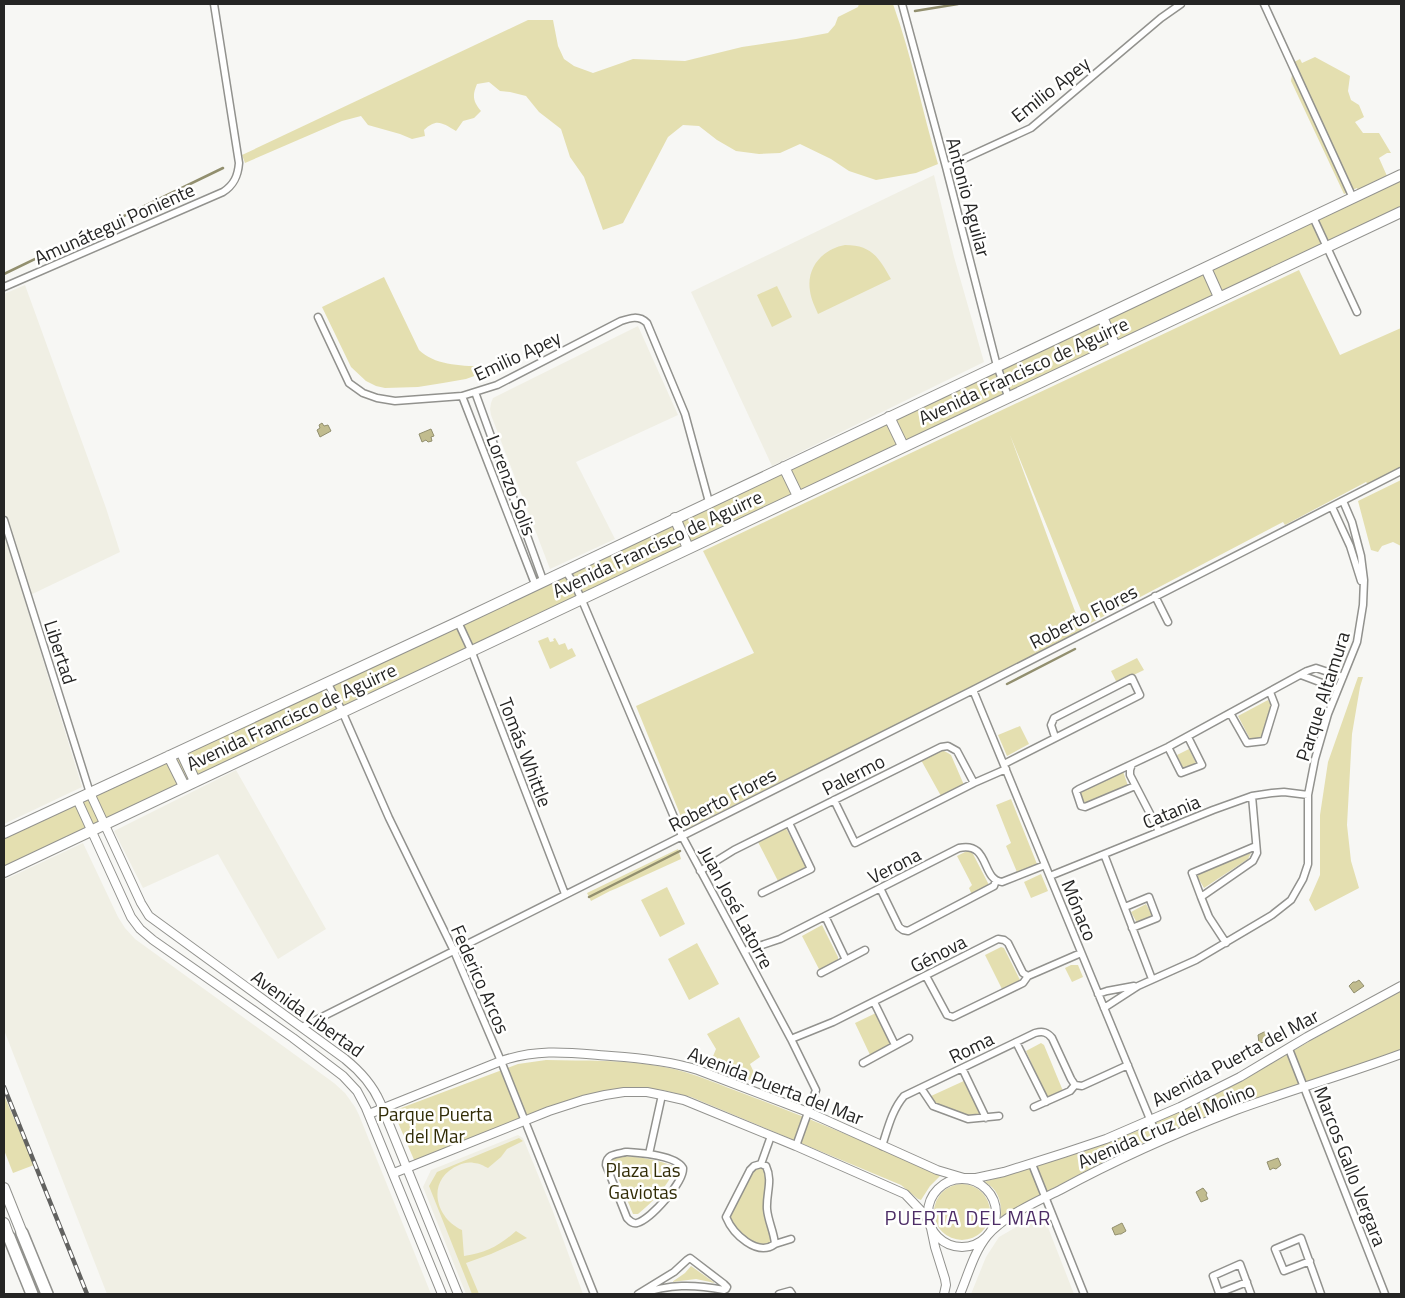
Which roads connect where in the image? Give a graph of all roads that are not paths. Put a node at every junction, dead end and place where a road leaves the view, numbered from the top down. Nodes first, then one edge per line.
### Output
1 (214, 4) edge
2 (902, 4) edge
3 (1181, 4) edge
4 (1264, 4) edge
5 (946, 167) junction
6 (1401, 176) edge
7 (1353, 198) junction
8 (1401, 212) edge
9 (1313, 217) junction
10 (1326, 247) junction
11 (1206, 268) junction
12 (4, 288) edge
13 (1219, 297) junction
14 (1357, 312) dead end
15 (318, 317) dead end
16 (1102, 317) junction
17 (1115, 346) junction
18 (997, 366) junction
19 (475, 392) junction
20 (462, 396) junction
21 (1008, 396) junction
22 (889, 417) junction
23 (903, 446) junction
24 (784, 466) junction
25 (1401, 471) edge
26 (798, 496) junction
27 (709, 502) junction
28 (1342, 502) junction
29 (1332, 507) junction
30 (675, 518) junction
31 (4, 520) edge
32 (688, 548) junction
33 (566, 570) junction
34 (539, 582) junction
35 (1364, 592) junction
36 (1155, 596) junction
37 (580, 599) junction
38 (458, 622) junction
39 (1168, 622) dead end
40 (471, 650) junction
41 (1301, 675) junction
42 (1344, 677) junction
43 (326, 682) junction
44 (1338, 689) junction
45 (973, 690) junction
46 (1270, 692) junction
47 (342, 712) junction
48 (1230, 713) junction
49 (1188, 736) junction
50 (1055, 737) junction
51 (1168, 748) junction
52 (181, 751) junction
53 (169, 756) junction
54 (1132, 764) junction
55 (1005, 766) junction
56 (195, 781) junction
57 (974, 784) junction
58 (184, 786) junction
59 (1135, 786) junction
60 (90, 793) junction
61 (1308, 795) junction
62 (1252, 796) junction
63 (77, 799) junction
64 (834, 800) junction
65 (789, 822) junction
66 (104, 824) junction
67 (90, 831) junction
68 (1159, 832) junction
69 (4, 833) edge
70 (682, 836) junction
71 (1256, 846) junction
72 (1104, 854) junction
73 (1046, 866) junction
74 (4, 872) edge
75 (700, 872) junction
76 (1050, 876) junction
77 (996, 880) junction
78 (880, 888) junction
79 (762, 893) dead end
80 (565, 894) junction
81 (1201, 897) junction
82 (1124, 908) junction
83 (825, 916) junction
84 (1132, 928) junction
85 (1226, 943) junction
86 (865, 950) dead end
87 (454, 951) junction
88 (744, 951) junction
89 (1082, 953) junction
90 (846, 960) junction
91 (821, 973) dead end
92 (926, 976) junction
93 (1028, 976) junction
94 (1152, 979) junction
95 (1138, 986) junction
96 (1401, 986) edge
97 (1098, 994) junction
98 (874, 1002) junction
99 (1104, 1008) junction
100 (302, 1028) junction
101 (791, 1038) junction
102 (909, 1038) dead end
103 (1016, 1042) junction
104 (895, 1045) junction
105 (1289, 1049) junction
106 (1401, 1054) edge
107 (501, 1061) junction
108 (863, 1063) dead end
109 (1128, 1065) junction
110 (962, 1068) junction
111 (1076, 1085) junction
112 (922, 1088) junction
113 (1304, 1088) junction
114 (662, 1095) junction
115 (1046, 1102) junction
116 (1034, 1107) dead end
117 (382, 1108) junction
118 (808, 1112) junction
119 (369, 1114) junction
120 (999, 1116) dead end
121 (986, 1118) junction
122 (1150, 1120) junction
123 (524, 1121) junction
124 (771, 1136) junction
125 (1159, 1141) junction
126 (796, 1146) junction
127 (882, 1146) junction
128 (649, 1154) junction
129 (761, 1164) junction
130 (1032, 1164) junction
131 (407, 1168) junction
132 (394, 1173) junction
133 (964, 1178) junction
134 (4, 1188) edge
135 (1046, 1197) junction
136 (4, 1224) edge
137 (931, 1228) junction
138 (22, 1232) junction
139 (986, 1237) junction
140 (7, 1238) edge
141 (790, 1239) dead end
142 (775, 1244) junction
143 (1310, 1261) junction
144 (1247, 1282) junction
145 (32, 1294) edge
146 (47, 1294) edge
147 (442, 1294) edge
148 (458, 1294) edge
149 (594, 1294) edge
150 (639, 1294) edge
151 (779, 1294) edge
152 (792, 1294) edge
153 (944, 1294) edge
154 (960, 1294) edge
155 (1084, 1294) edge
156 (1251, 1294) edge
157 (1321, 1294) edge
158 (1385, 1294) edge

1 - 12 street, Amunátegui Poniente
2 - 5 street, Antonio Aguilar
3 - 5 street, Emilio Apey
4 - 7 street
5 - 18 street, Antonio Aguilar
6 - 7 main road, Avenida Francisco de Aguirre
7 - 9 main road, Avenida Francisco de Aguirre
8 - 10 main road, Avenida Francisco de Aguirre
9 - 10 street
9 - 11 main road, Avenida Francisco de Aguirre
10 - 13 main road, Avenida Francisco de Aguirre
10 - 14 street
11 - 13 main road
11 - 16 main road, Avenida Francisco de Aguirre
13 - 17 main road, Avenida Francisco de Aguirre
15 - 20 street, Emilio Apey
16 - 17 main road
16 - 18 main road, Avenida Francisco de Aguirre
17 - 21 main road, Avenida Francisco de Aguirre
18 - 21 street, Antonio Aguilar
18 - 22 main road, Avenida Francisco de Aguirre
19 - 20 street, Emilio Apey
19 - 27 street, Emilio Apey
19 - 34 street, Lorenzo Solis
20 - 34 street, Lorenzo Solis
21 - 23 main road, Avenida Francisco de Aguirre
22 - 23 main road
22 - 24 main road, Avenida Francisco de Aguirre
23 - 26 main road, Avenida Francisco de Aguirre
24 - 26 main road
24 - 27 main road, Avenida Francisco de Aguirre
25 - 28 street, Roberto Flores
26 - 32 main road, Avenida Francisco de Aguirre
27 - 30 main road, Avenida Francisco de Aguirre
28 - 29 street, Roberto Flores
28 - 35 street, Parque Altamura
29 - 35 street, Parque Altamura
29 - 36 street, Roberto Flores
30 - 32 main road
30 - 33 main road, Avenida Francisco de Aguirre
31 - 60 street, Libertad
32 - 37 main road, Avenida Francisco de Aguirre
33 - 34 main road, Avenida Francisco de Aguirre
33 - 37 street, Juan José Latorre
34 - 38 main road, Avenida Francisco de Aguirre
35 - 42 street, Parque Altamura
36 - 39 street, Roberto Flores
36 - 45 street, Roberto Flores
37 - 40 main road, Avenida Francisco de Aguirre
37 - 70 street, Juan José Latorre
38 - 40 street, Tomás Whittle
38 - 43 main road, Avenida Francisco de Aguirre
40 - 47 main road, Avenida Francisco de Aguirre
40 - 80 street, Tomás Whittle
41 - 42 street
41 - 44 street
41 - 46 street
42 - 44 street, Parque Altamura
43 - 47 street, Federico Arcos
43 - 52 main road, Avenida Francisco de Aguirre
44 - 61 street, Parque Altamura
45 - 55 street, Mónaco
45 - 70 street, Roberto Flores
46 - 48 street
46 - 48 street
47 - 56 main road, Avenida Francisco de Aguirre
47 - 87 street, Federico Arcos
48 - 49 street
49 - 51 street
49 - 51 street
50 - 50 street
50 - 55 street
51 - 54 street
52 - 53 main road, Avenida Francisco de Aguirre
52 - 56 main road
53 - 58 main road
53 - 60 main road, Avenida Francisco de Aguirre
54 - 59 street
54 - 59 street
55 - 57 street
55 - 73 street, Mónaco
56 - 58 main road, Avenida Francisco de Aguirre
57 - 64 street, Palermo
57 - 64 street
58 - 66 main road, Avenida Francisco de Aguirre
59 - 68 street
60 - 63 main road, Avenida Francisco de Aguirre
60 - 66 street, Avenida Libertad
61 - 62 street, Catania
61 - 85 street, Parque Altamura
62 - 68 street, Catania
62 - 71 street
63 - 67 street, Avenida Libertad
63 - 69 main road, Avenida Francisco de Aguirre
64 - 65 street, Palermo
65 - 75 street, Palermo
65 - 79 street
66 - 67 main road, Avenida Francisco de Aguirre
66 - 100 street, Avenida Libertad
67 - 74 main road, Avenida Francisco de Aguirre
67 - 119 street, Avenida Libertad
68 - 72 street, Catania
70 - 75 street, Juan José Latorre
70 - 80 street, Roberto Flores
71 - 81 street
71 - 81 street
72 - 76 street, Catania
72 - 82 street
73 - 76 street, Mónaco
73 - 77 street
75 - 88 street, Juan José Latorre
76 - 89 street, Mónaco
77 - 78 street, Verona
77 - 78 street
78 - 83 street, Verona
80 - 87 street, Roberto Flores
81 - 85 street
82 - 84 street
82 - 84 street
83 - 88 street, Verona
83 - 90 street
84 - 94 street
85 - 94 street, Parque Altamura
86 - 90 street
87 - 100 street, Roberto Flores
87 - 107 street, Federico Arcos
88 - 101 street, Juan José Latorre
89 - 93 street
89 - 97 street, Mónaco
90 - 91 street
92 - 93 street, Génova
92 - 93 street
92 - 98 street, Génova
94 - 95 street, Parque Altamura
95 - 97 street, Parque Altamura
95 - 99 street, Parque Altamura
96 - 105 street, Avenida Puerta del Mar
97 - 99 street, Mónaco
98 - 101 street, Génova
98 - 104 street
99 - 109 street, Mónaco
100 - 117 street, Avenida Libertad
101 - 118 street, Juan José Latorre
102 - 104 street
103 - 110 street, Roma
103 - 111 street, Roma
103 - 115 street
104 - 108 street
105 - 113 street, Marcos Gallo Vergara
105 - 122 street, Avenida Puerta del Mar
106 - 113 street, Avenida Cruz del Molino
107 - 117 street, Avenida Puerta del Mar
107 - 118 street, Avenida Puerta del Mar
107 - 123 street, Federico Arcos
109 - 111 street
109 - 122 street, Mónaco
110 - 112 street, Roma
110 - 121 street
111 - 115 street
112 - 121 street
112 - 127 street, Roma
113 - 125 street, Avenida Cruz del Molino
113 - 158 street, Marcos Gallo Vergara
114 - 123 street
114 - 124 street
114 - 128 street
115 - 116 street
117 - 119 street, Avenida Puerta del Mar
117 - 131 street, Avenida Libertad
118 - 126 street, Juan José Latorre
118 - 127 street, Avenida Puerta del Mar
119 - 132 street, Avenida Libertad
120 - 121 street
122 - 125 street, Mónaco
122 - 130 street, Avenida Puerta del Mar
123 - 131 street
123 - 149 street, Federico Arcos
124 - 126 street
124 - 129 street
125 - 135 street, Avenida Cruz del Molino
126 - 137 street
127 - 133 street, Avenida Puerta del Mar
128 - 128 street
129 - 142 street
129 - 142 street
130 - 133 street, Avenida Puerta del Mar
130 - 135 street
131 - 132 street
131 - 148 street, Avenida Libertad
132 - 147 street, Avenida Libertad
133 - 137 street, Avenida Puerta del Mar
133 - 139 street, Avenida Puerta del Mar
134 - 138 main road
135 - 139 street, Avenida Cruz del Molino
135 - 155 street
136 - 140 main road
137 - 139 street
137 - 153 street
138 - 140 street
138 - 146 highway
139 - 154 street, Avenida Cruz del Molino
140 - 145 highway
141 - 142 street
143 - 143 street
143 - 157 street
144 - 144 street
144 - 156 street
150 - 150 street
151 - 152 street

